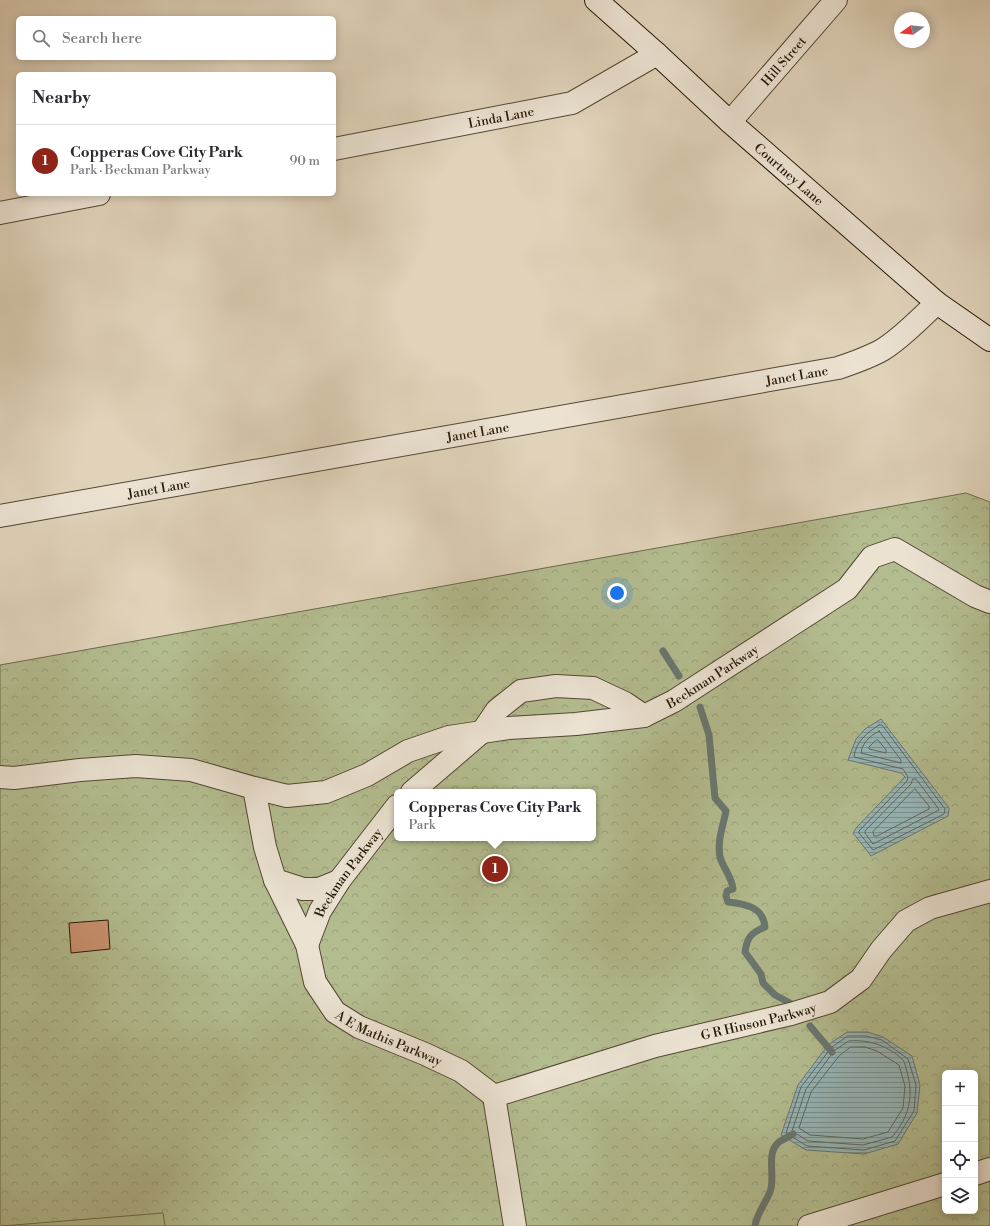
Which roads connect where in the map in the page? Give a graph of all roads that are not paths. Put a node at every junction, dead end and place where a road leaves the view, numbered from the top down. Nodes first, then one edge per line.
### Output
1 (596, 0) edge
2 (836, 0) edge
3 (657, 54) junction
4 (730, 122) junction
5 (336, 149) edge
6 (89, 196) edge
7 (0, 213) edge
8 (937, 303) junction
9 (990, 340) edge
10 (0, 516) edge
11 (990, 602) edge
12 (644, 716) junction
13 (482, 732) junction
14 (0, 777) edge
15 (254, 788) junction
16 (416, 789) edge
17 (394, 810) edge
18 (275, 880) junction
19 (339, 881) junction
20 (990, 891) edge
21 (307, 945) junction
22 (494, 1096) junction
23 (990, 1169) edge
24 (978, 1173) edge
25 (942, 1185) edge
26 (515, 1226) edge
27 (809, 1226) edge

1 - 3 street, Courtney Lane
2 - 4 street, Hill Street
3 - 4 street, Courtney Lane
3 - 5 street, Linda Lane
4 - 8 street, Courtney Lane
6 - 7 street
8 - 9 street, Courtney Lane
8 - 10 street, Janet Lane
11 - 12 street, Beckman Parkway
12 - 13 street, Beckman Parkway
12 - 13 street
13 - 15 street, Beckman Parkway
13 - 16 street
14 - 15 street, Beckman Parkway
15 - 18 street, A E Mathis Parkway
17 - 19 street, Beckman Parkway
18 - 19 street
18 - 21 street, A E Mathis Parkway
19 - 21 street, Beckman Parkway
20 - 22 street, G R Hinson Parkway
21 - 22 street, A E Mathis Parkway
22 - 26 street
23 - 24 street
25 - 27 street

